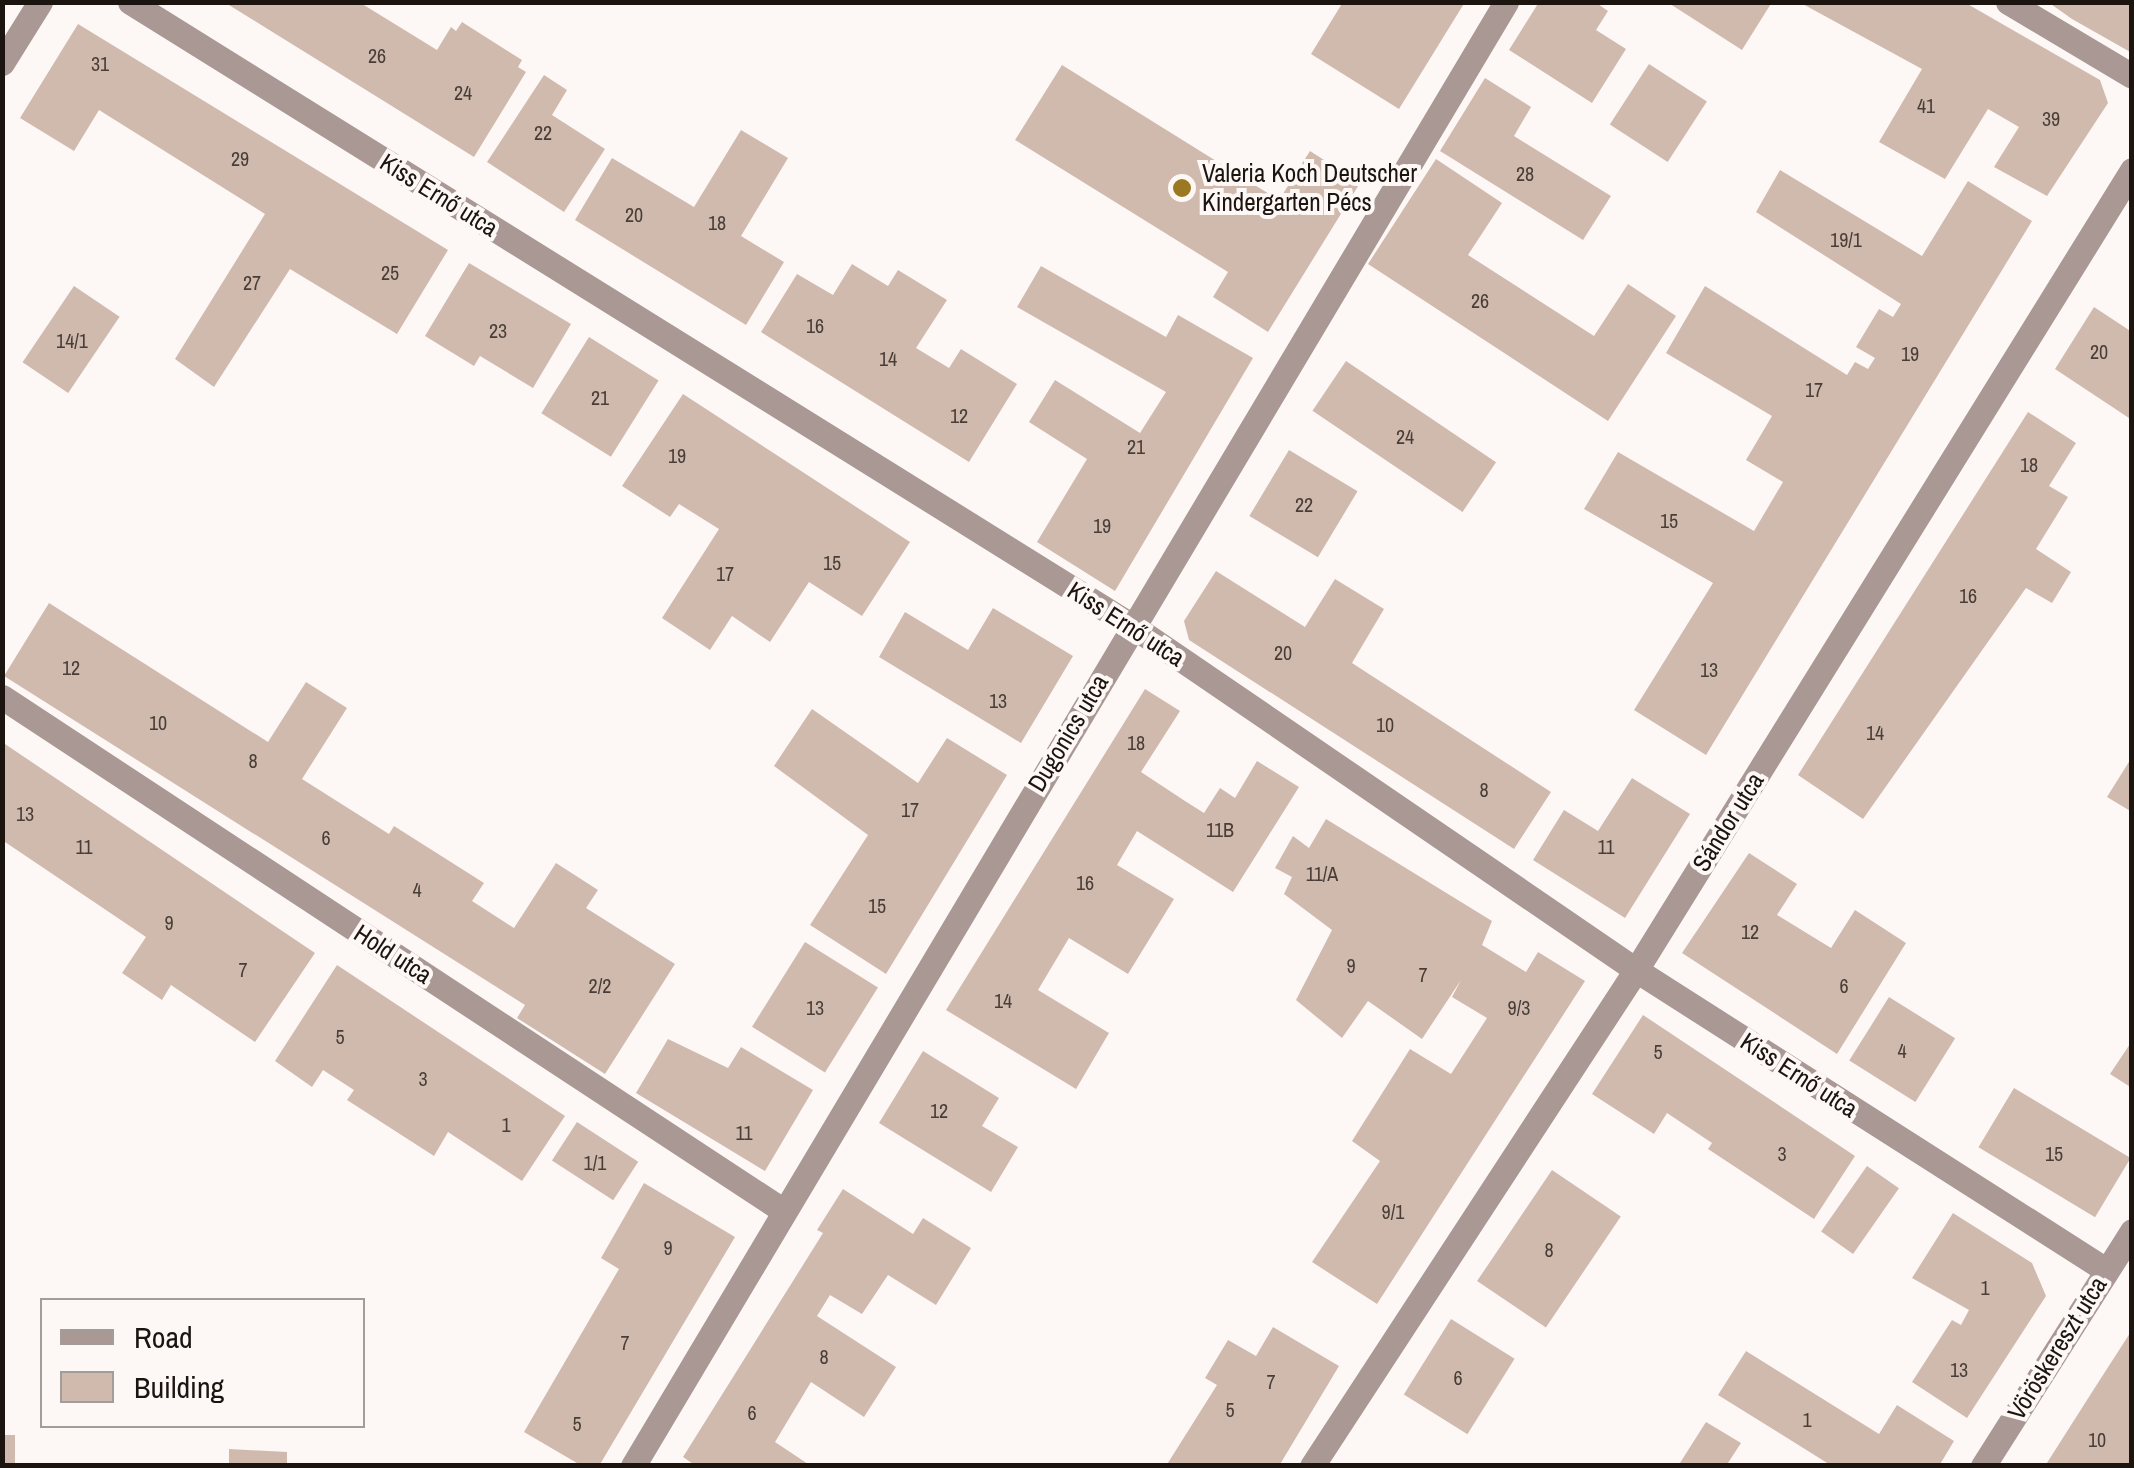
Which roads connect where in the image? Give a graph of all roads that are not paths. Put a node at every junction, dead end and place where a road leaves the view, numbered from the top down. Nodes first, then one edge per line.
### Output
1 (40, 2) edge
2 (130, 2) edge
3 (1506, 2) edge
4 (2008, 2) edge
5 (2, 63) edge
6 (2132, 76) edge
7 (2132, 170) edge
8 (1132, 626) junction
9 (2, 697) edge
10 (1636, 970) junction
11 (784, 1211) junction
12 (2132, 1231) edge
13 (2106, 1270) junction
14 (633, 1466) edge
15 (1312, 1466) edge
16 (1983, 1466) edge

1 - 5 street
2 - 8 street, Kiss Ernő utca
3 - 8 street, Dugonics utca
4 - 6 street
7 - 10 street, Sándor utca
8 - 10 street, Kiss Ernő utca
8 - 11 street, Dugonics utca
9 - 11 street, Hold utca
10 - 13 street, Kiss Ernő utca
10 - 15 street, Sándor utca
11 - 14 street, Dugonics utca
12 - 13 street, Vöröskereszt utca
13 - 16 street, Vöröskereszt utca

